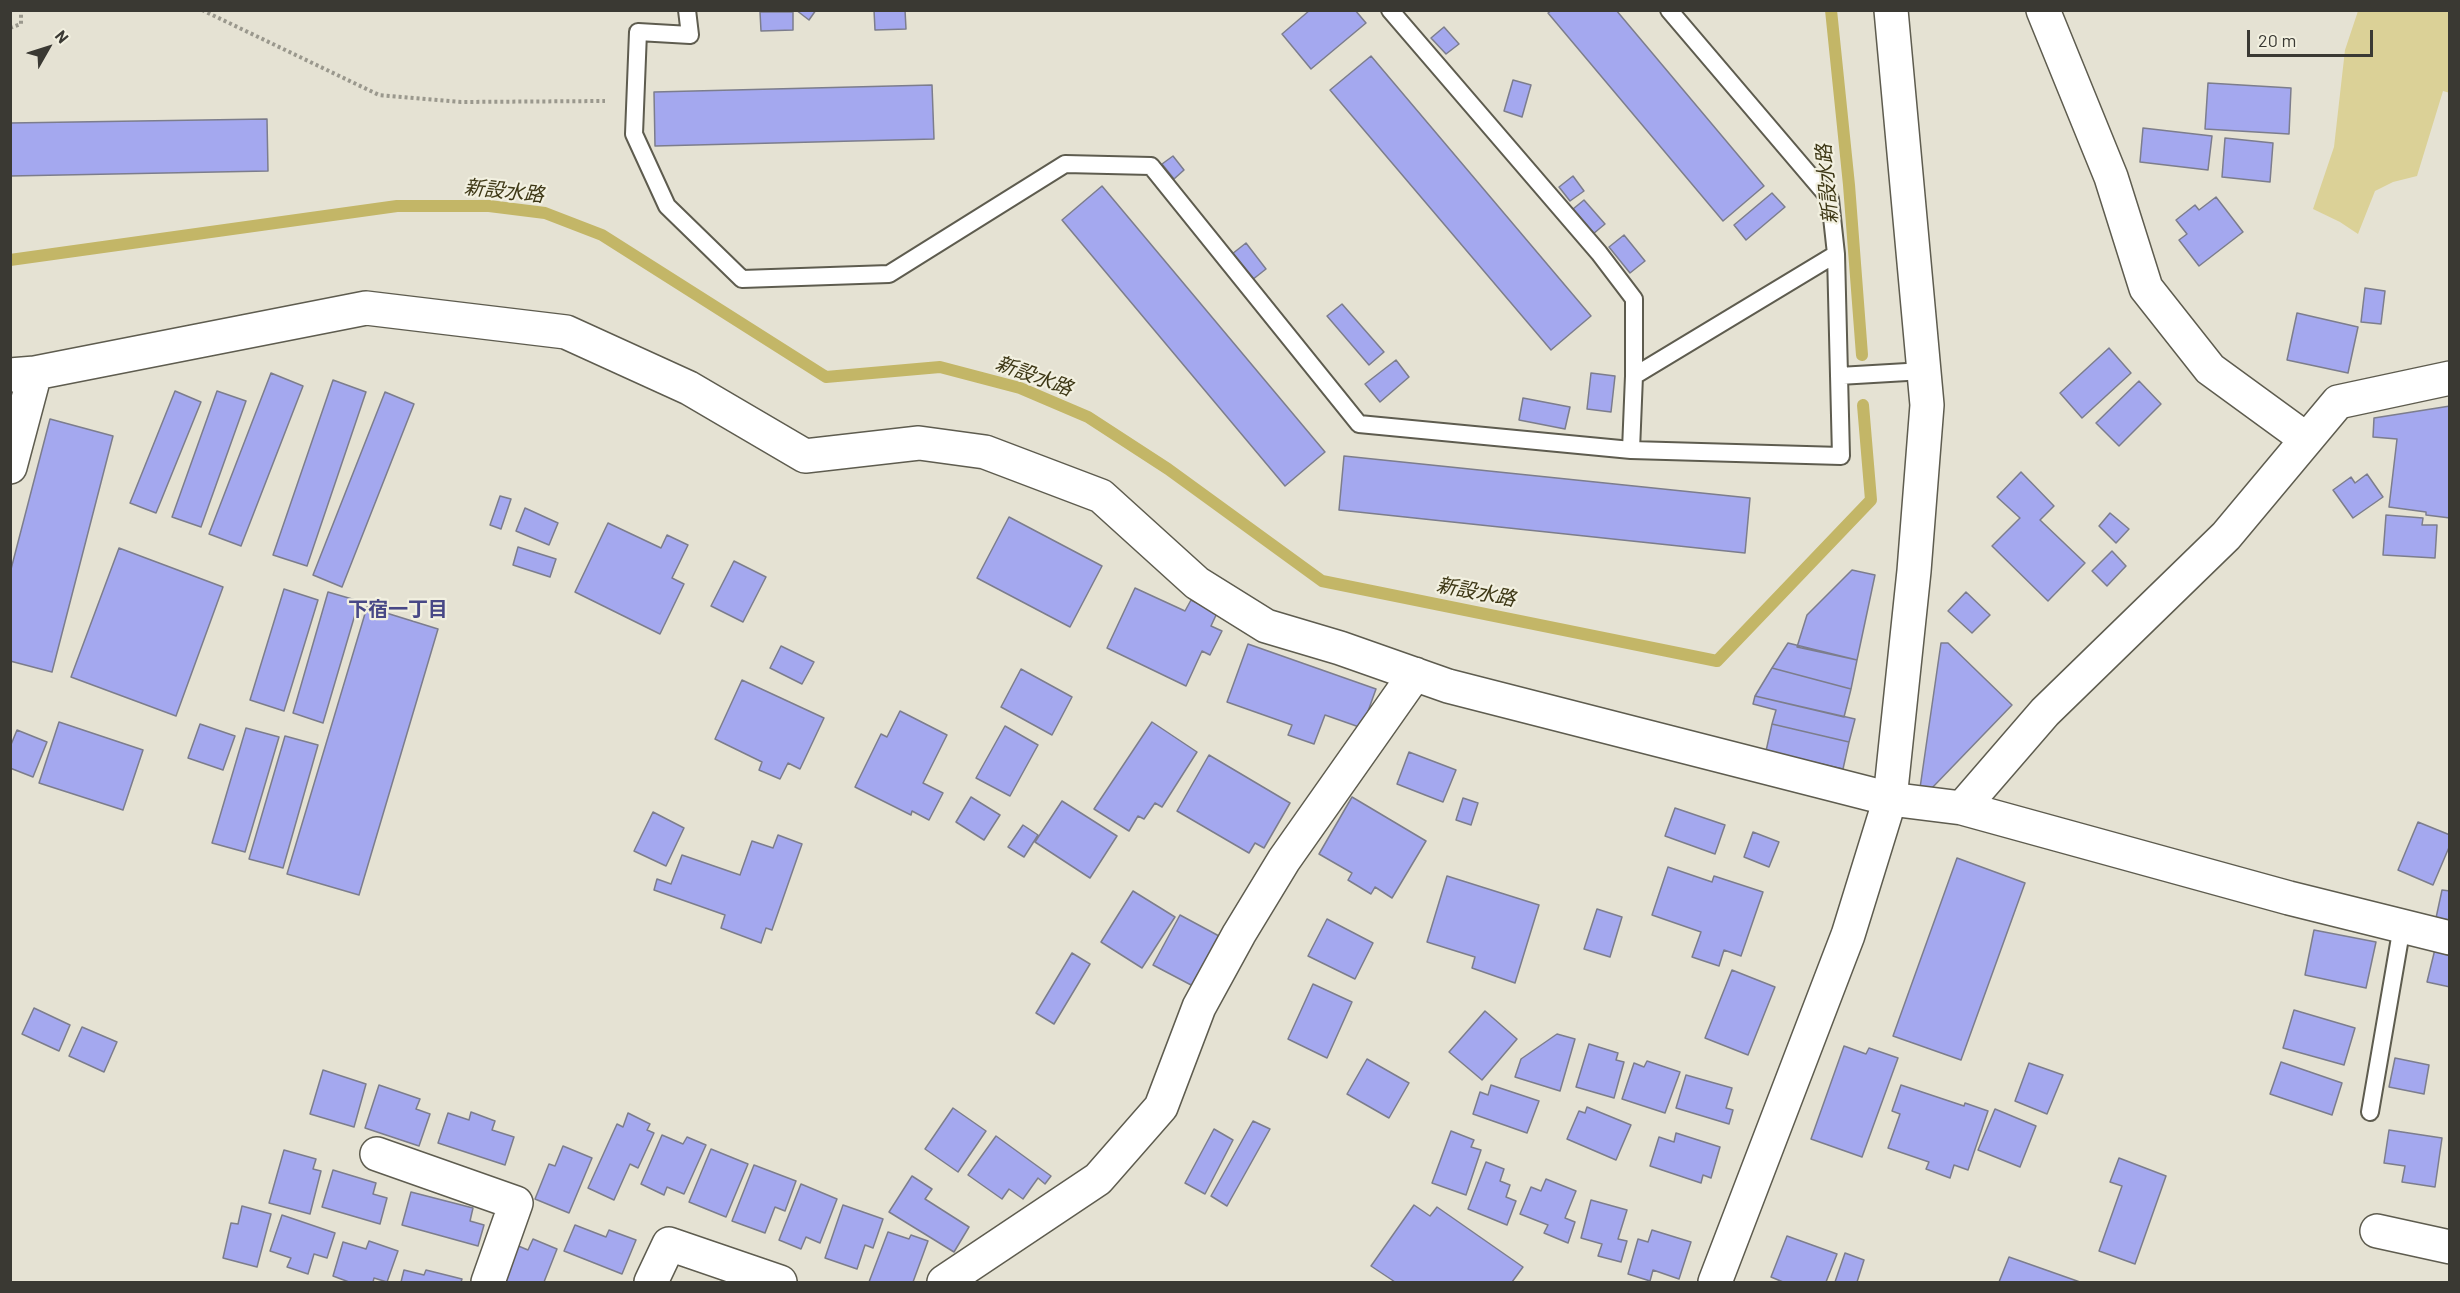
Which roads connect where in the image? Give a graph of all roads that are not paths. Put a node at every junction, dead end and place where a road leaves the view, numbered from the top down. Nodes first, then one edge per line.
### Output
1 (687, 10) edge
2 (1390, 10) edge
3 (1669, 10) edge
4 (1891, 10) edge
5 (2043, 10) edge
6 (1836, 254) junction
7 (1924, 371) junction
8 (23, 374) edge
9 (1634, 376) junction
10 (1839, 376) junction
11 (2450, 378) edge
12 (2306, 440) junction
13 (1631, 450) junction
14 (10, 467) edge
15 (1415, 674) junction
16 (1890, 799) junction
17 (1962, 808) junction
18 (2402, 926) junction
19 (2450, 938) edge
20 (2370, 1112) dead end
21 (377, 1154) dead end
22 (2377, 1231) dead end
23 (2450, 1247) edge
24 (488, 1282) edge
25 (651, 1282) edge
26 (780, 1282) edge
27 (944, 1282) edge
28 (1715, 1282) edge

1 - 13 lane
2 - 9 lane
3 - 6 lane
4 - 7 street
5 - 12 street
6 - 9 lane
6 - 10 lane
7 - 10 lane
7 - 16 street
8 - 14 street
8 - 15 street
9 - 13 lane
10 - 13 lane
11 - 12 street
12 - 17 street
15 - 16 street
15 - 27 street
16 - 17 street
16 - 28 street
17 - 18 street
18 - 19 street
18 - 20 lane
21 - 24 street
22 - 23 street
25 - 26 street

